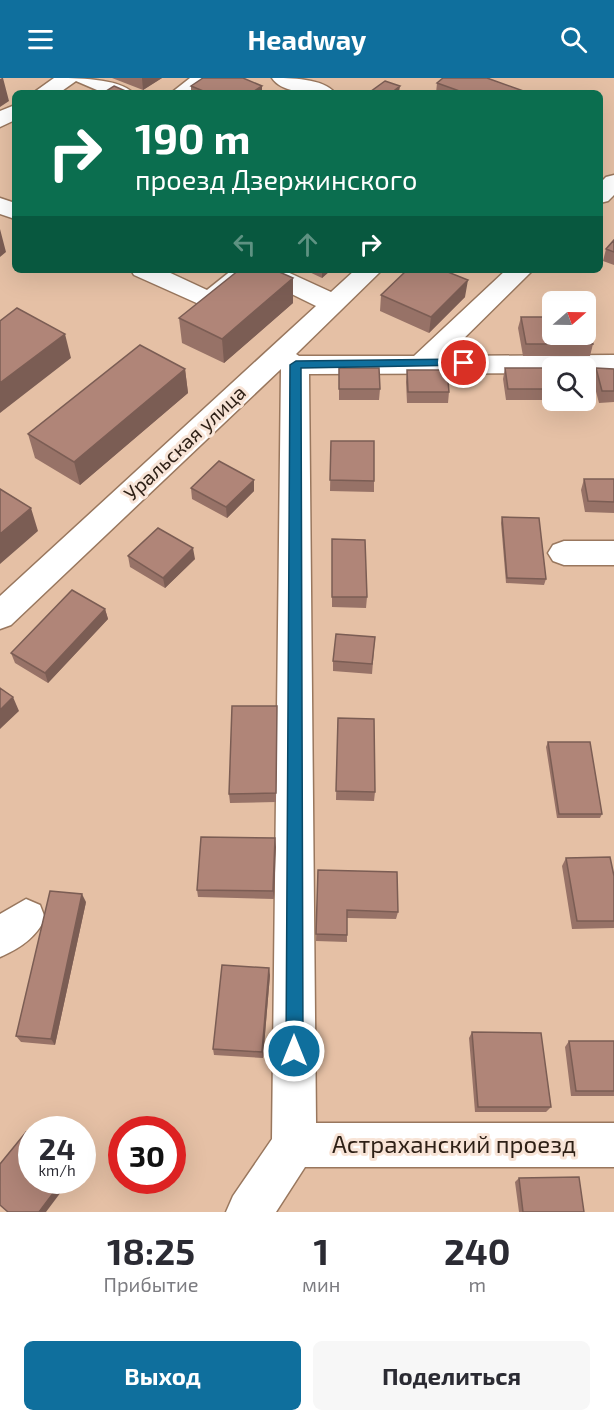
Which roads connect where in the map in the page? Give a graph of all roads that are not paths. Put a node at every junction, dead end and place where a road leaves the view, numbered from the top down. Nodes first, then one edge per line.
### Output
1 (68, 78) edge
2 (85, 78) edge
3 (204, 78) edge
4 (282, 78) edge
5 (49, 90) edge
6 (115, 90) edge
7 (186, 90) edge
8 (316, 90) edge
9 (149, 273) edge
10 (243, 273) edge
11 (269, 273) edge
12 (367, 273) edge
13 (518, 273) edge
14 (334, 304) junction
15 (287, 361) junction
16 (422, 363) junction
17 (614, 364) edge
18 (564, 553) dead end
19 (614, 553) edge
20 (0, 616) edge
21 (294, 1145) junction
22 (614, 1145) edge
23 (249, 1212) edge

1 - 5 street
2 - 6 street
3 - 7 street
4 - 8 street
9 - 10 street
11 - 14 street
12 - 14 street, Уральская улица
13 - 16 street
14 - 15 street, Уральская улица
15 - 16 street
15 - 20 street, Уральская улица
15 - 21 street
16 - 17 street
18 - 19 street
21 - 22 street, Астраханский проезд
21 - 23 street

